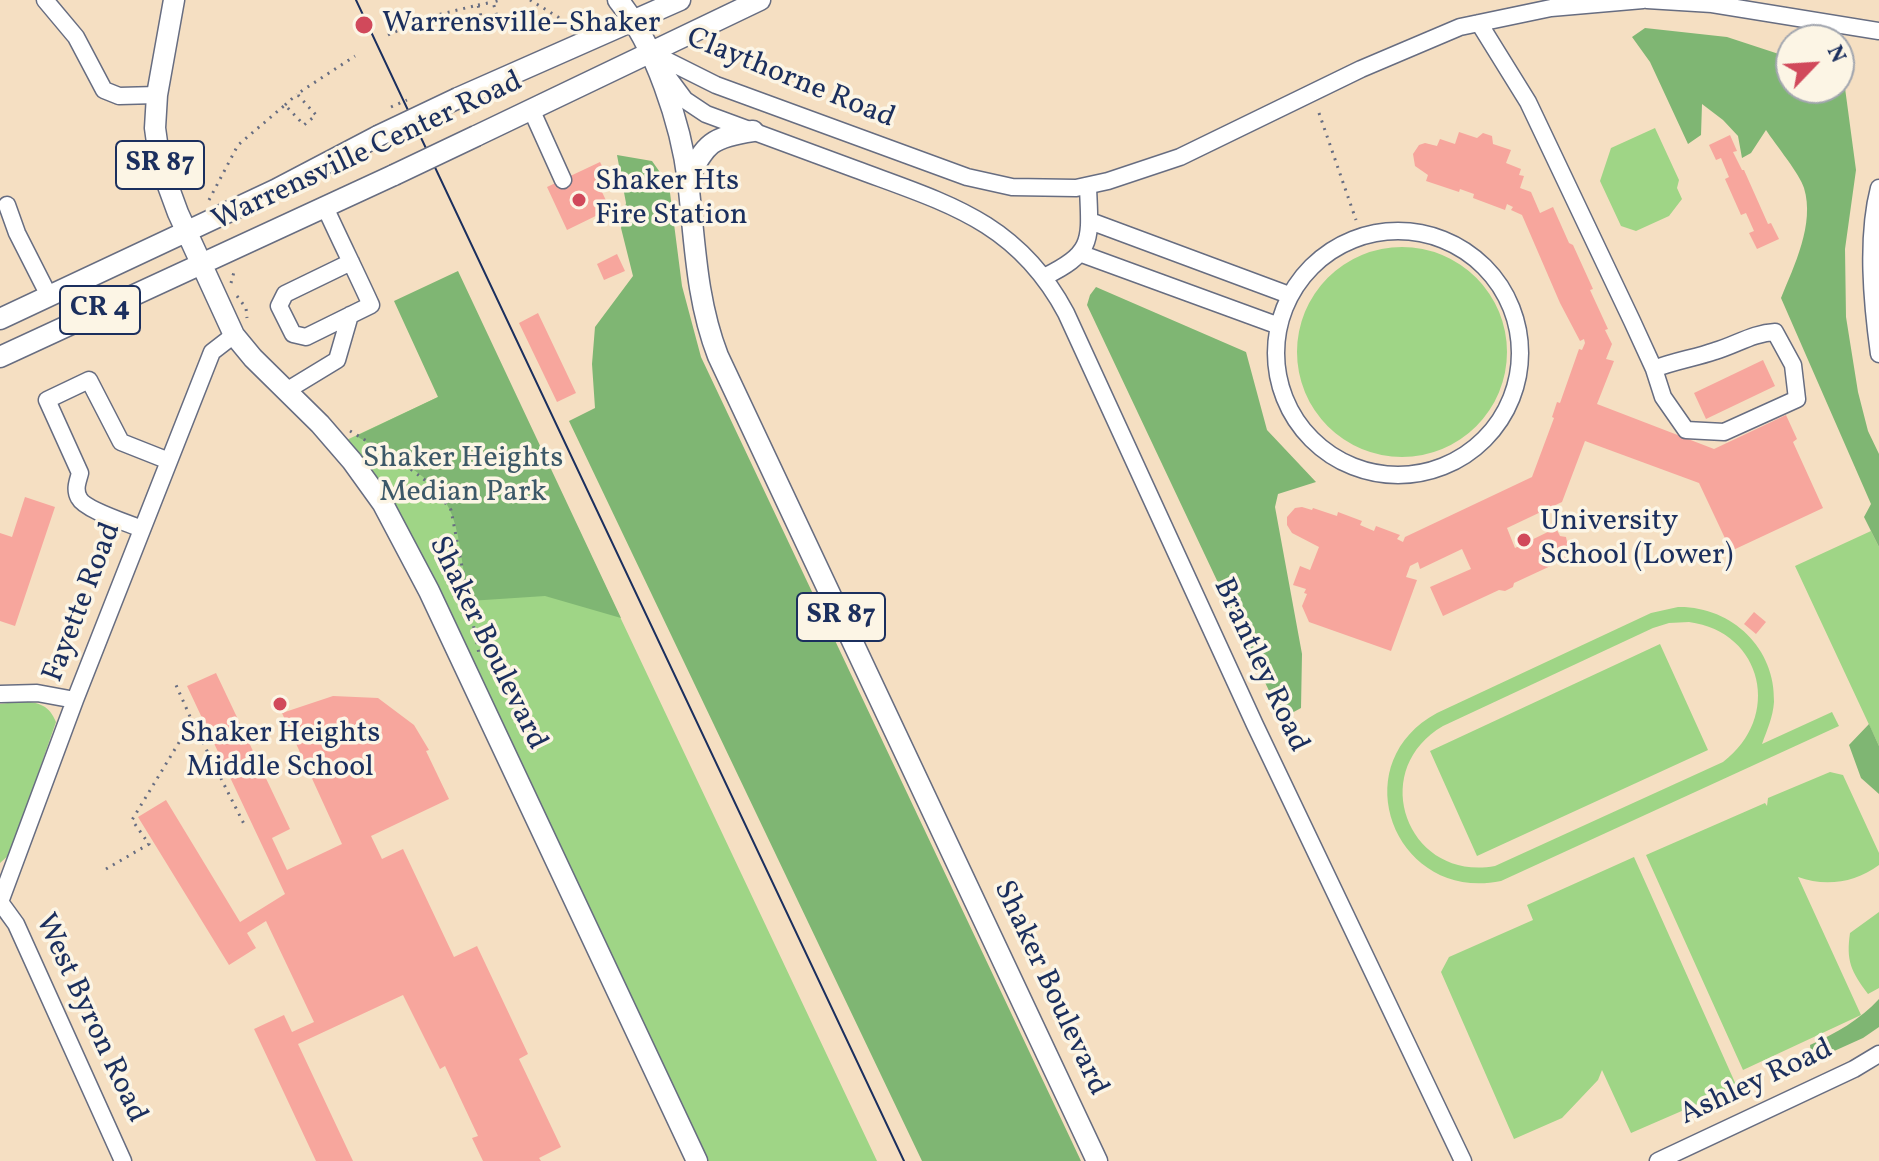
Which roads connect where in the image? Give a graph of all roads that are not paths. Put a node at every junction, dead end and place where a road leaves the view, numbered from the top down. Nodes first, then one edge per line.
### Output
1 (45, 0) edge
2 (174, 0) edge
3 (618, 0) edge
4 (680, 0) edge
5 (760, 0) edge
6 (1645, 0) edge
7 (634, 22) junction
8 (1479, 23) junction
9 (1879, 31) edge
10 (650, 52) junction
11 (157, 95) junction
12 (531, 109) junction
13 (753, 131) junction
14 (563, 180) dead end
15 (688, 180) junction
16 (1088, 187) junction
17 (1879, 188) edge
18 (7, 205) dead end
19 (325, 207) junction
20 (976, 218) joint
21 (1090, 221) junction
22 (186, 232) junction
23 (1082, 254) junction
24 (351, 262) junction
25 (200, 264) junction
26 (1044, 277) junction
27 (1289, 295) junction
28 (49, 296) junction
29 (350, 315) junction
30 (0, 319) edge
31 (1279, 326) junction
32 (234, 335) junction
33 (1879, 354) edge
34 (0, 357) edge
35 (1654, 369) junction
36 (286, 391) junction
37 (169, 461) junction
38 (142, 529) junction
39 (0, 694) edge
40 (75, 700) junction
41 (0, 902) edge
42 (1879, 1054) edge
43 (123, 1161) edge
44 (697, 1161) edge
45 (1097, 1161) edge
46 (1463, 1161) edge
47 (1658, 1161) edge

1 - 11 street
2 - 11 main road, Shaker Boulevard / SR 87
3 - 7 main road, Shaker Boulevard / SR 87
4 - 7 main road, Warrensville Center Road / CR 4
5 - 10 main road, Warrensville Center Road / CR 4
6 - 8 street, Claythorne Road
6 - 9 street, Claythorne Road
7 - 10 main road, Shaker Boulevard / SR 87
7 - 22 main road, Warrensville Center Road / CR 4, bridge
8 - 16 street, Claythorne Road
8 - 35 street
10 - 12 main road, Warrensville Center Road / CR 4
10 - 13 street, Claythorne Road
10 - 15 main road, Shaker Boulevard / SR 87
10 - 16 street, Claythorne Road
11 - 22 main road, Shaker Boulevard / SR 87
12 - 14 street
12 - 19 main road, Warrensville Center Road / CR 4, bridge
13 - 15 main road
13 - 20 street, Claythorne Road
15 - 45 main road, Shaker Boulevard / SR 87
16 - 21 street
17 - 33 street
18 - 28 street
19 - 24 street
19 - 25 main road, Warrensville Center Road / CR 4
20 - 26 street, Brantley Road
21 - 23 street
21 - 27 street
22 - 25 main road, Shaker Boulevard / SR 87
22 - 28 main road, Warrensville Center Road / CR 4
23 - 26 street
23 - 31 street
24 - 29 street
24 - 29 street
25 - 32 main road, Shaker Boulevard / SR 87
25 - 34 main road, Warrensville Center Road / CR 4
26 - 46 street, Brantley Road
27 - 31 street
27 - 31 street
28 - 30 main road, Warrensville Center Road / CR 4
29 - 36 street
32 - 36 main road, Shaker Boulevard / SR 87
32 - 37 street, Fayette Road
35 - 35 street
36 - 44 main road, Shaker Boulevard / SR 87
37 - 38 street, Fayette Road
37 - 38 street
38 - 40 street, Fayette Road
39 - 40 street
40 - 41 street, Fayette Road
41 - 43 street, West Byron Road
42 - 47 street, Ashley Road

